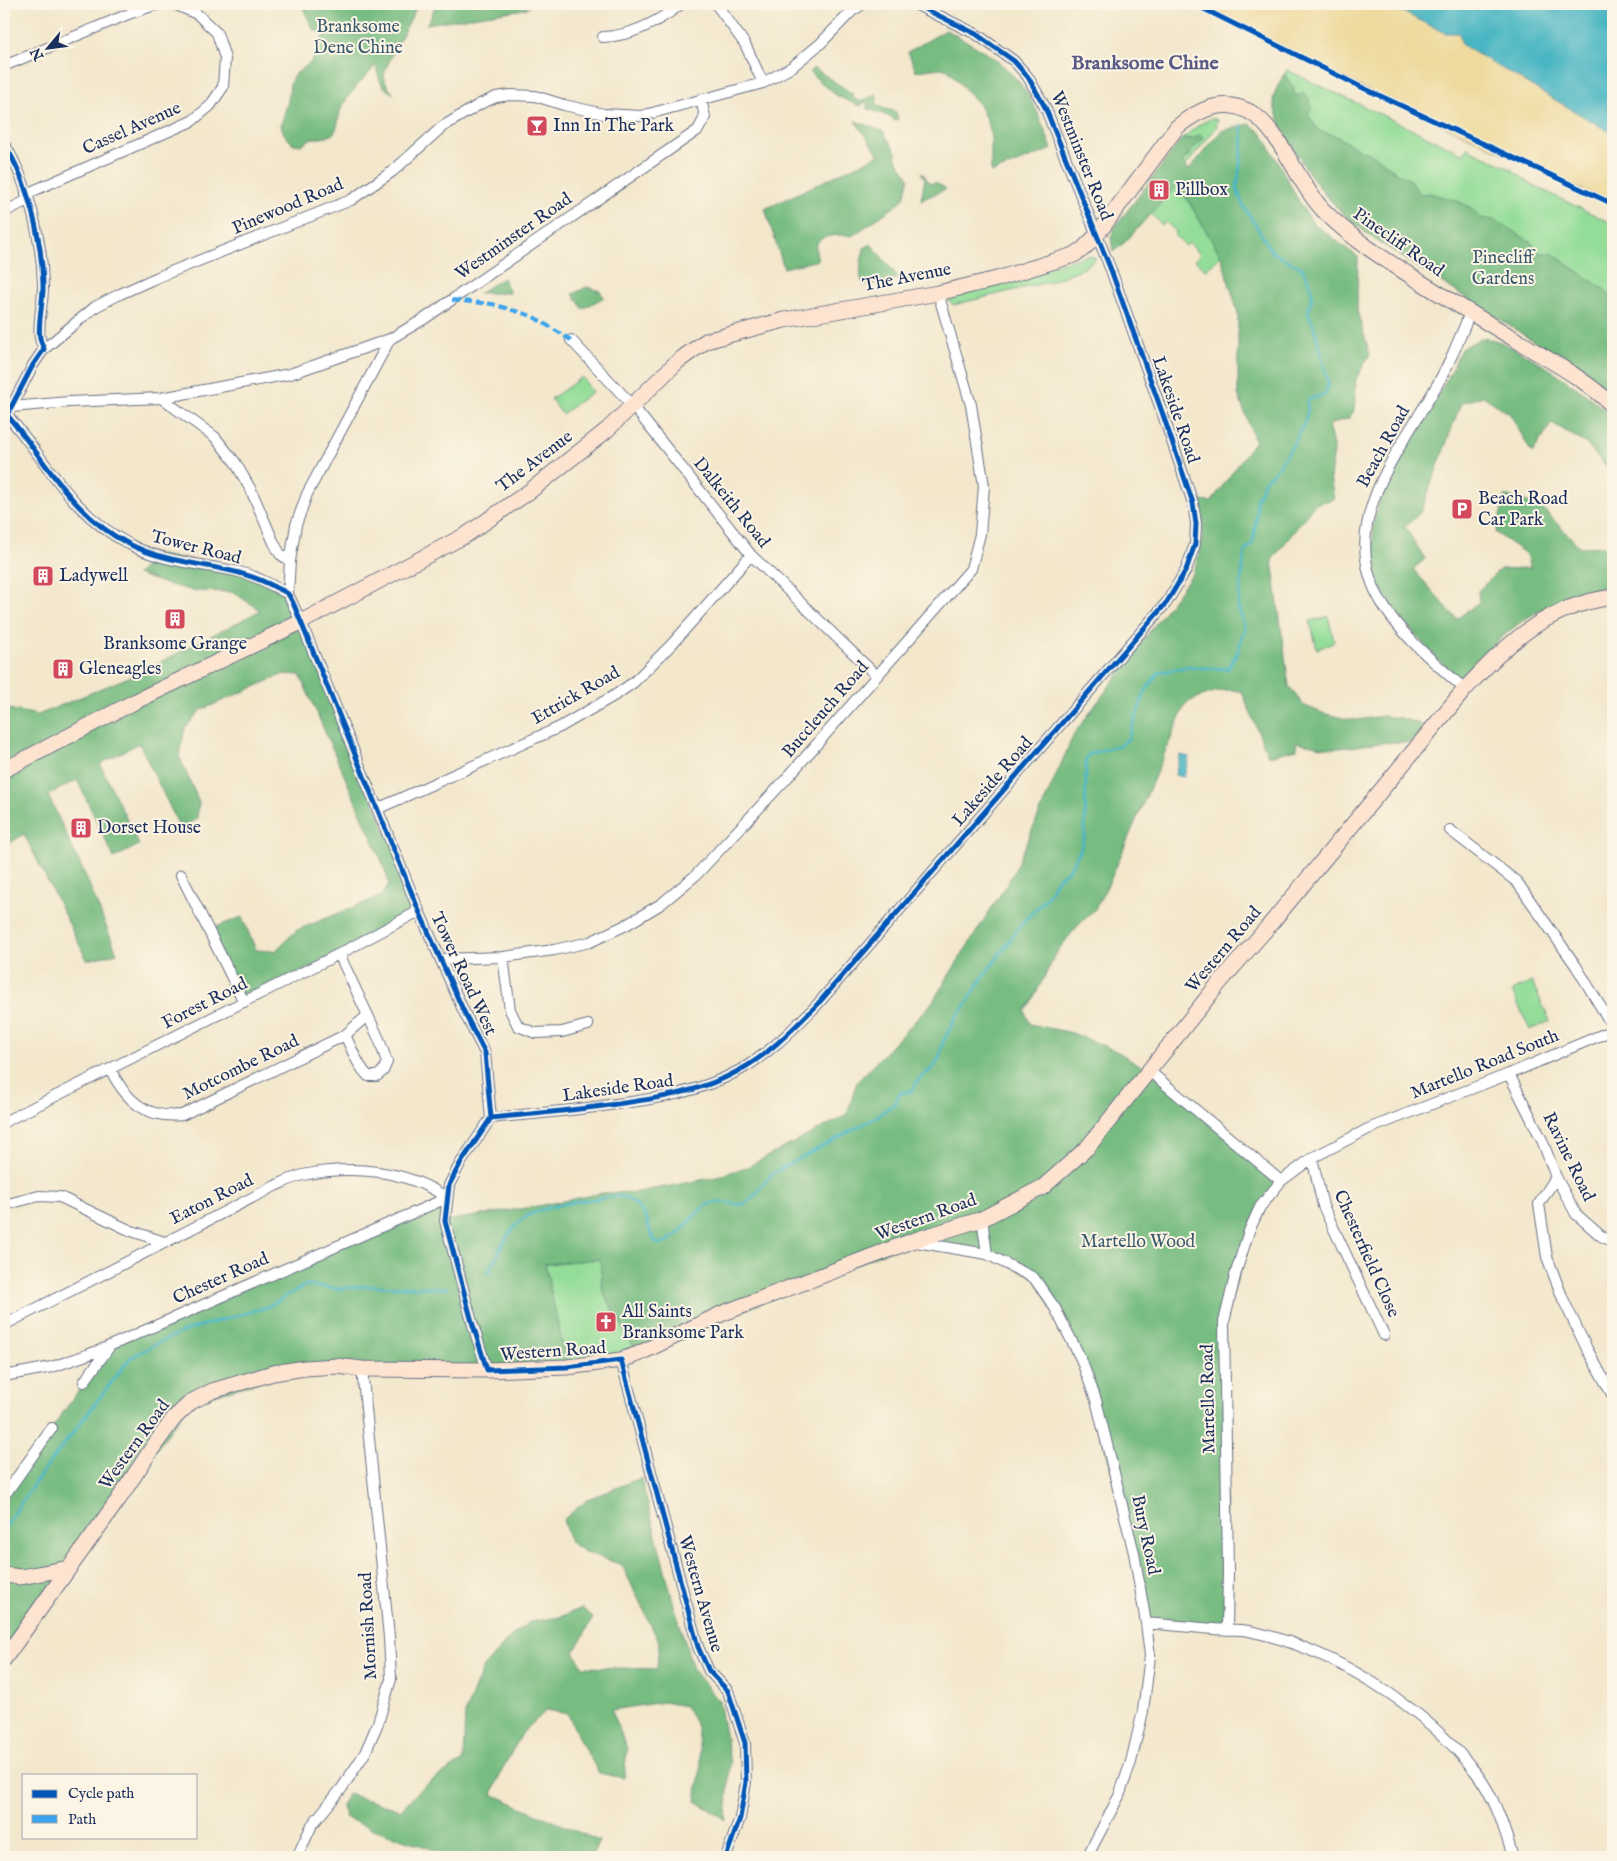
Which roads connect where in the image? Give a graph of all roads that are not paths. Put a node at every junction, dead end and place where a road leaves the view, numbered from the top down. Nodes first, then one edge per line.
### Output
1 (158, 4) edge
2 (174, 4) edge
3 (681, 4) edge
4 (716, 4) edge
5 (863, 4) edge
6 (915, 4) edge
7 (603, 37) dead end
8 (4, 66) edge
9 (763, 83) junction
10 (701, 99) junction
11 (4, 144) edge
12 (27, 197) junction
13 (4, 212) edge
14 (1096, 236) junction
15 (938, 293) junction
16 (1470, 313) junction
17 (390, 339) junction
18 (571, 340) dead end
19 (44, 349) junction
20 (161, 398) junction
21 (633, 406) junction
22 (1613, 406) edge
23 (7, 414) edge
24 (751, 555) junction
25 (290, 561) junction
26 (288, 594) junction
27 (1613, 597) edge
28 (301, 622) junction
29 (877, 676) junction
30 (1465, 688) junction
31 (4, 770) edge
32 (377, 809) junction
33 (1450, 830) dead end
34 (181, 875) dead end
35 (419, 911) junction
36 (339, 954) junction
37 (503, 957) junction
38 (441, 959) junction
39 (244, 1002) junction
40 (368, 1015) junction
41 (588, 1025) dead end
42 (1613, 1028) edge
43 (345, 1036) junction
44 (110, 1069) junction
45 (1148, 1070) junction
46 (1509, 1074) junction
47 (491, 1118) junction
48 (4, 1122) edge
49 (1368, 1128) joint
50 (1312, 1158) junction
51 (1556, 1176) junction
52 (1281, 1181) junction
53 (447, 1198) junction
54 (4, 1205) edge
55 (982, 1218) junction
56 (164, 1242) junction
57 (912, 1242) junction
58 (1613, 1242) edge
59 (987, 1254) junction
60 (4, 1325) edge
61 (1384, 1335) dead end
62 (110, 1346) junction
63 (621, 1360) junction
64 (362, 1369) junction
65 (488, 1370) junction
66 (4, 1376) edge
67 (84, 1382) dead end
68 (1613, 1396) edge
69 (52, 1428) dead end
70 (4, 1496) edge
71 (69, 1568) junction
72 (4, 1575) edge
73 (1146, 1623) junction
74 (1227, 1630) junction
75 (4, 1659) edge
76 (297, 1857) edge
77 (726, 1857) edge
78 (1086, 1857) edge
79 (1513, 1857) edge

1 - 8 street
2 - 12 street, Cassel Avenue
3 - 7 street
4 - 9 street
5 - 9 street
6 - 14 street, Westminster Road
9 - 10 street
10 - 17 street, Westminster Road
10 - 19 street, Pinewood Road
11 - 12 street
12 - 13 street, Cassel Avenue
12 - 19 street
14 - 15 street, The Avenue
14 - 16 street, Pinecliff Road
14 - 47 street, Lakeside Road
15 - 21 street, The Avenue
15 - 29 street, Buccleuch Road
16 - 22 street, Pinecliff Road
16 - 30 street, Beach Road
17 - 20 street, Westminster Road
17 - 25 street
18 - 21 street, Dalkeith Road
19 - 23 street, Pinewood Road
20 - 23 street, Westminster Road
20 - 25 street
21 - 24 street, Dalkeith Road
21 - 28 street, The Avenue
23 - 26 street, Tower Road
24 - 29 street, Dalkeith Road
24 - 32 street, Ettrick Road
25 - 26 street
26 - 28 street, Tower Road West
27 - 30 street, Western Road
28 - 31 street, The Avenue
28 - 32 street, Tower Road West
29 - 37 street, Buccleuch Road
30 - 45 street, Western Road
32 - 35 street, Tower Road West
33 - 42 street
34 - 39 street
35 - 36 street, Forest Road
35 - 38 street, Tower Road West
36 - 39 street, Forest Road
36 - 40 street
37 - 38 street, Buccleuch Road
37 - 41 street
38 - 47 street, Tower Road West
39 - 44 street, Forest Road
40 - 43 street, Motcombe Road
40 - 43 street
42 - 46 street, Martello Road South
43 - 44 street, Motcombe Road
44 - 48 street, Forest Road
45 - 52 street
45 - 55 street, Western Road
46 - 49 street, Martello Road South
46 - 51 street, Ravine Road
47 - 53 street
49 - 50 street, Martello Road
50 - 52 street, Martello Road
50 - 61 street, Chesterfield Close
51 - 58 street, Ravine Road
51 - 68 street
52 - 74 street, Martello Road
53 - 56 street, Eaton Road
53 - 62 street, Chester Road
53 - 65 street
54 - 56 street
55 - 57 street, Western Road
55 - 59 street
56 - 60 street, Eaton Road
57 - 59 street, Bury Road
57 - 63 street, Western Road
59 - 73 street, Bury Road
62 - 66 street, Chester Road
62 - 67 street
63 - 65 street, Western Road
63 - 77 street, Western Avenue
64 - 65 street, Western Road
64 - 71 street, Western Road
64 - 76 street, Mornish Road
69 - 70 street
71 - 72 street
71 - 75 street, Western Road
73 - 74 street
73 - 78 street, Bury Road
74 - 79 street

